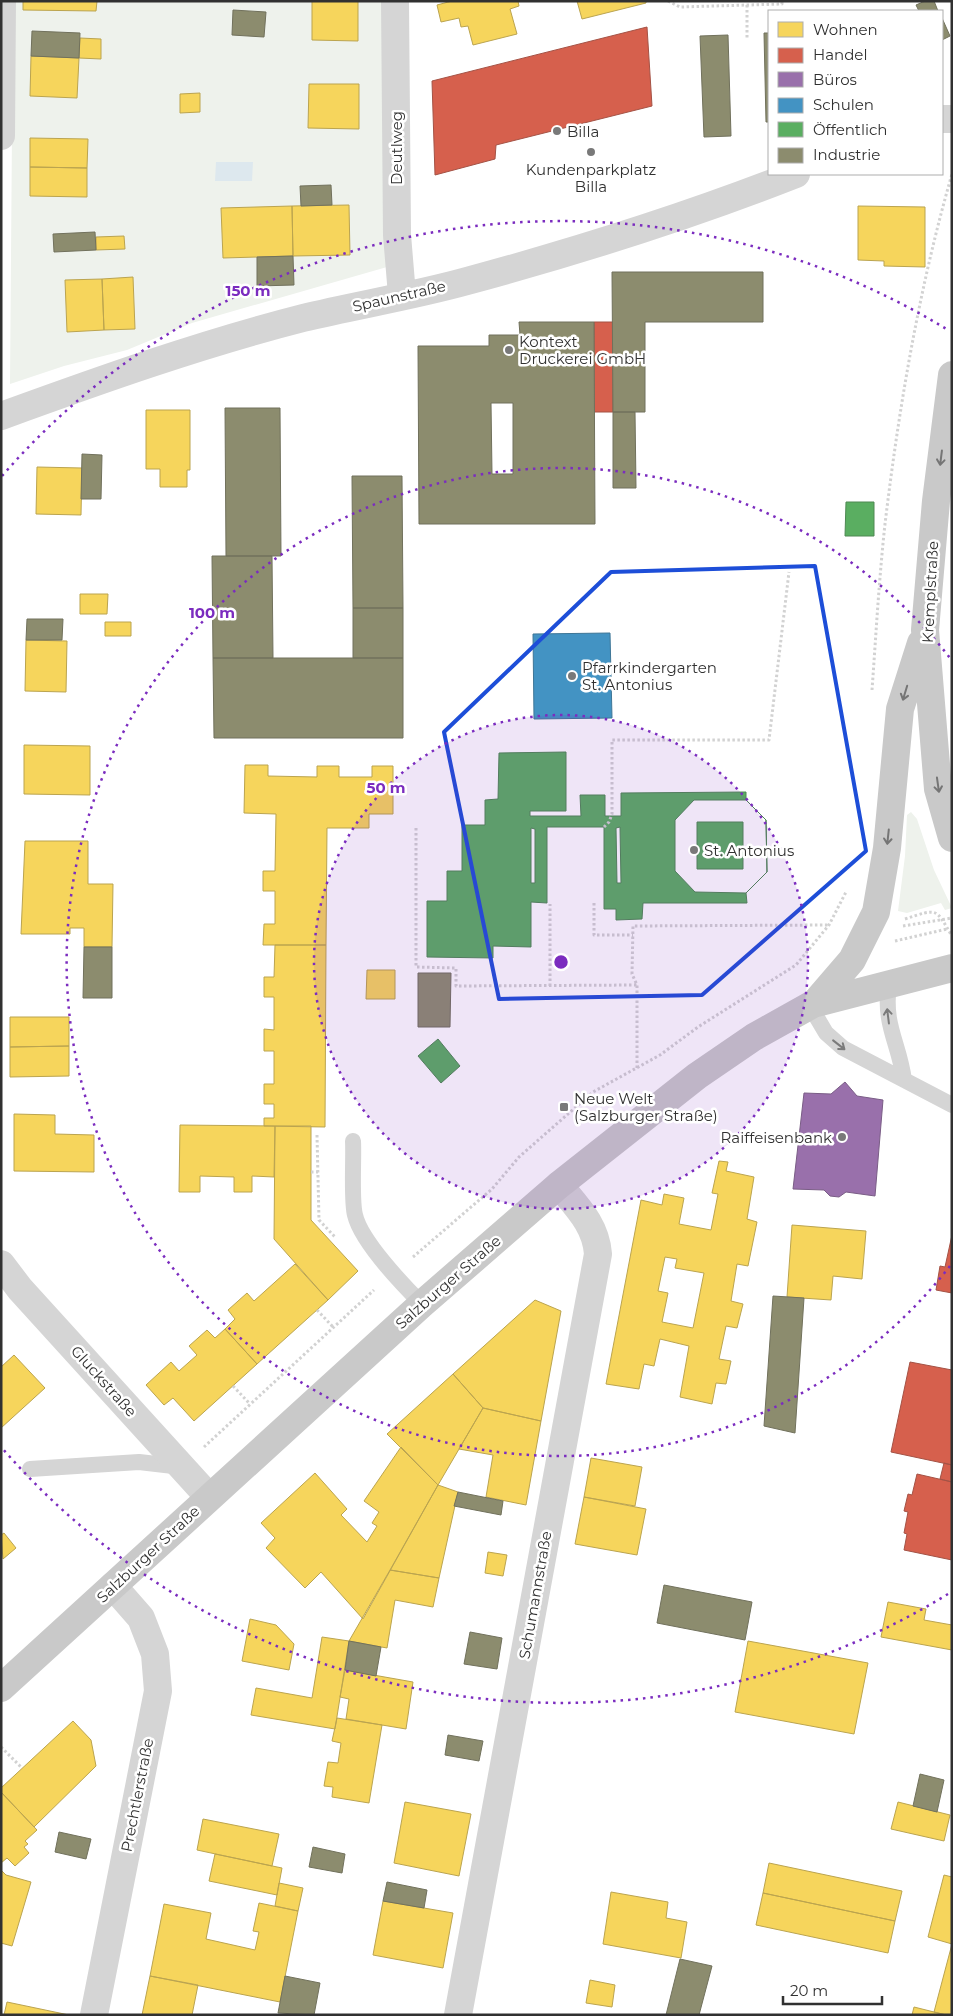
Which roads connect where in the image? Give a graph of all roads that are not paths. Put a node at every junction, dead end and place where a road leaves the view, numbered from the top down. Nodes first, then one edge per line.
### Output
1 (2, 1) edge
2 (395, 1) edge
3 (1, 136) edge
4 (793, 175) edge
5 (402, 295) junction
6 (952, 375) edge
7 (1, 416) edge
8 (925, 630) junction
9 (952, 838) edge
10 (952, 968) edge
11 (889, 984) junction
12 (812, 1005) junction
13 (904, 1080) junction
14 (952, 1104) edge
15 (353, 1141) dead end
16 (560, 1185) junction
17 (1, 1264) edge
18 (422, 1304) junction
19 (191, 1459) junction
20 (30, 1469) dead end
21 (209, 1497) junction
22 (112, 1586) junction
23 (1, 1688) edge
24 (94, 2015) edge
25 (458, 2015) edge

1 - 3 street
2 - 5 street, Deutlweg
4 - 5 street, Spaunstraße
5 - 7 street, Spaunstraße
6 -> 8 main road, Kremplstraße
8 -> 9 main road, Kremplstraße
8 -> 12 main road
10 - 11 main road, Salzburger Straße
11 - 12 main road, Salzburger Straße
13 -> 11 lane
12 -> 13 lane
12 - 16 main road, Salzburger Straße
13 - 14 lane
15 - 18 lane
16 - 18 main road, Salzburger Straße
16 - 25 street, Schumannstraße
17 - 19 street, Gluckstraße
18 - 21 main road, Salzburger Straße
19 - 20 lane
19 - 21 street, Gluckstraße
21 - 22 main road, Salzburger Straße
22 - 23 main road, Salzburger Straße
22 - 24 street, Prechtlerstraße

